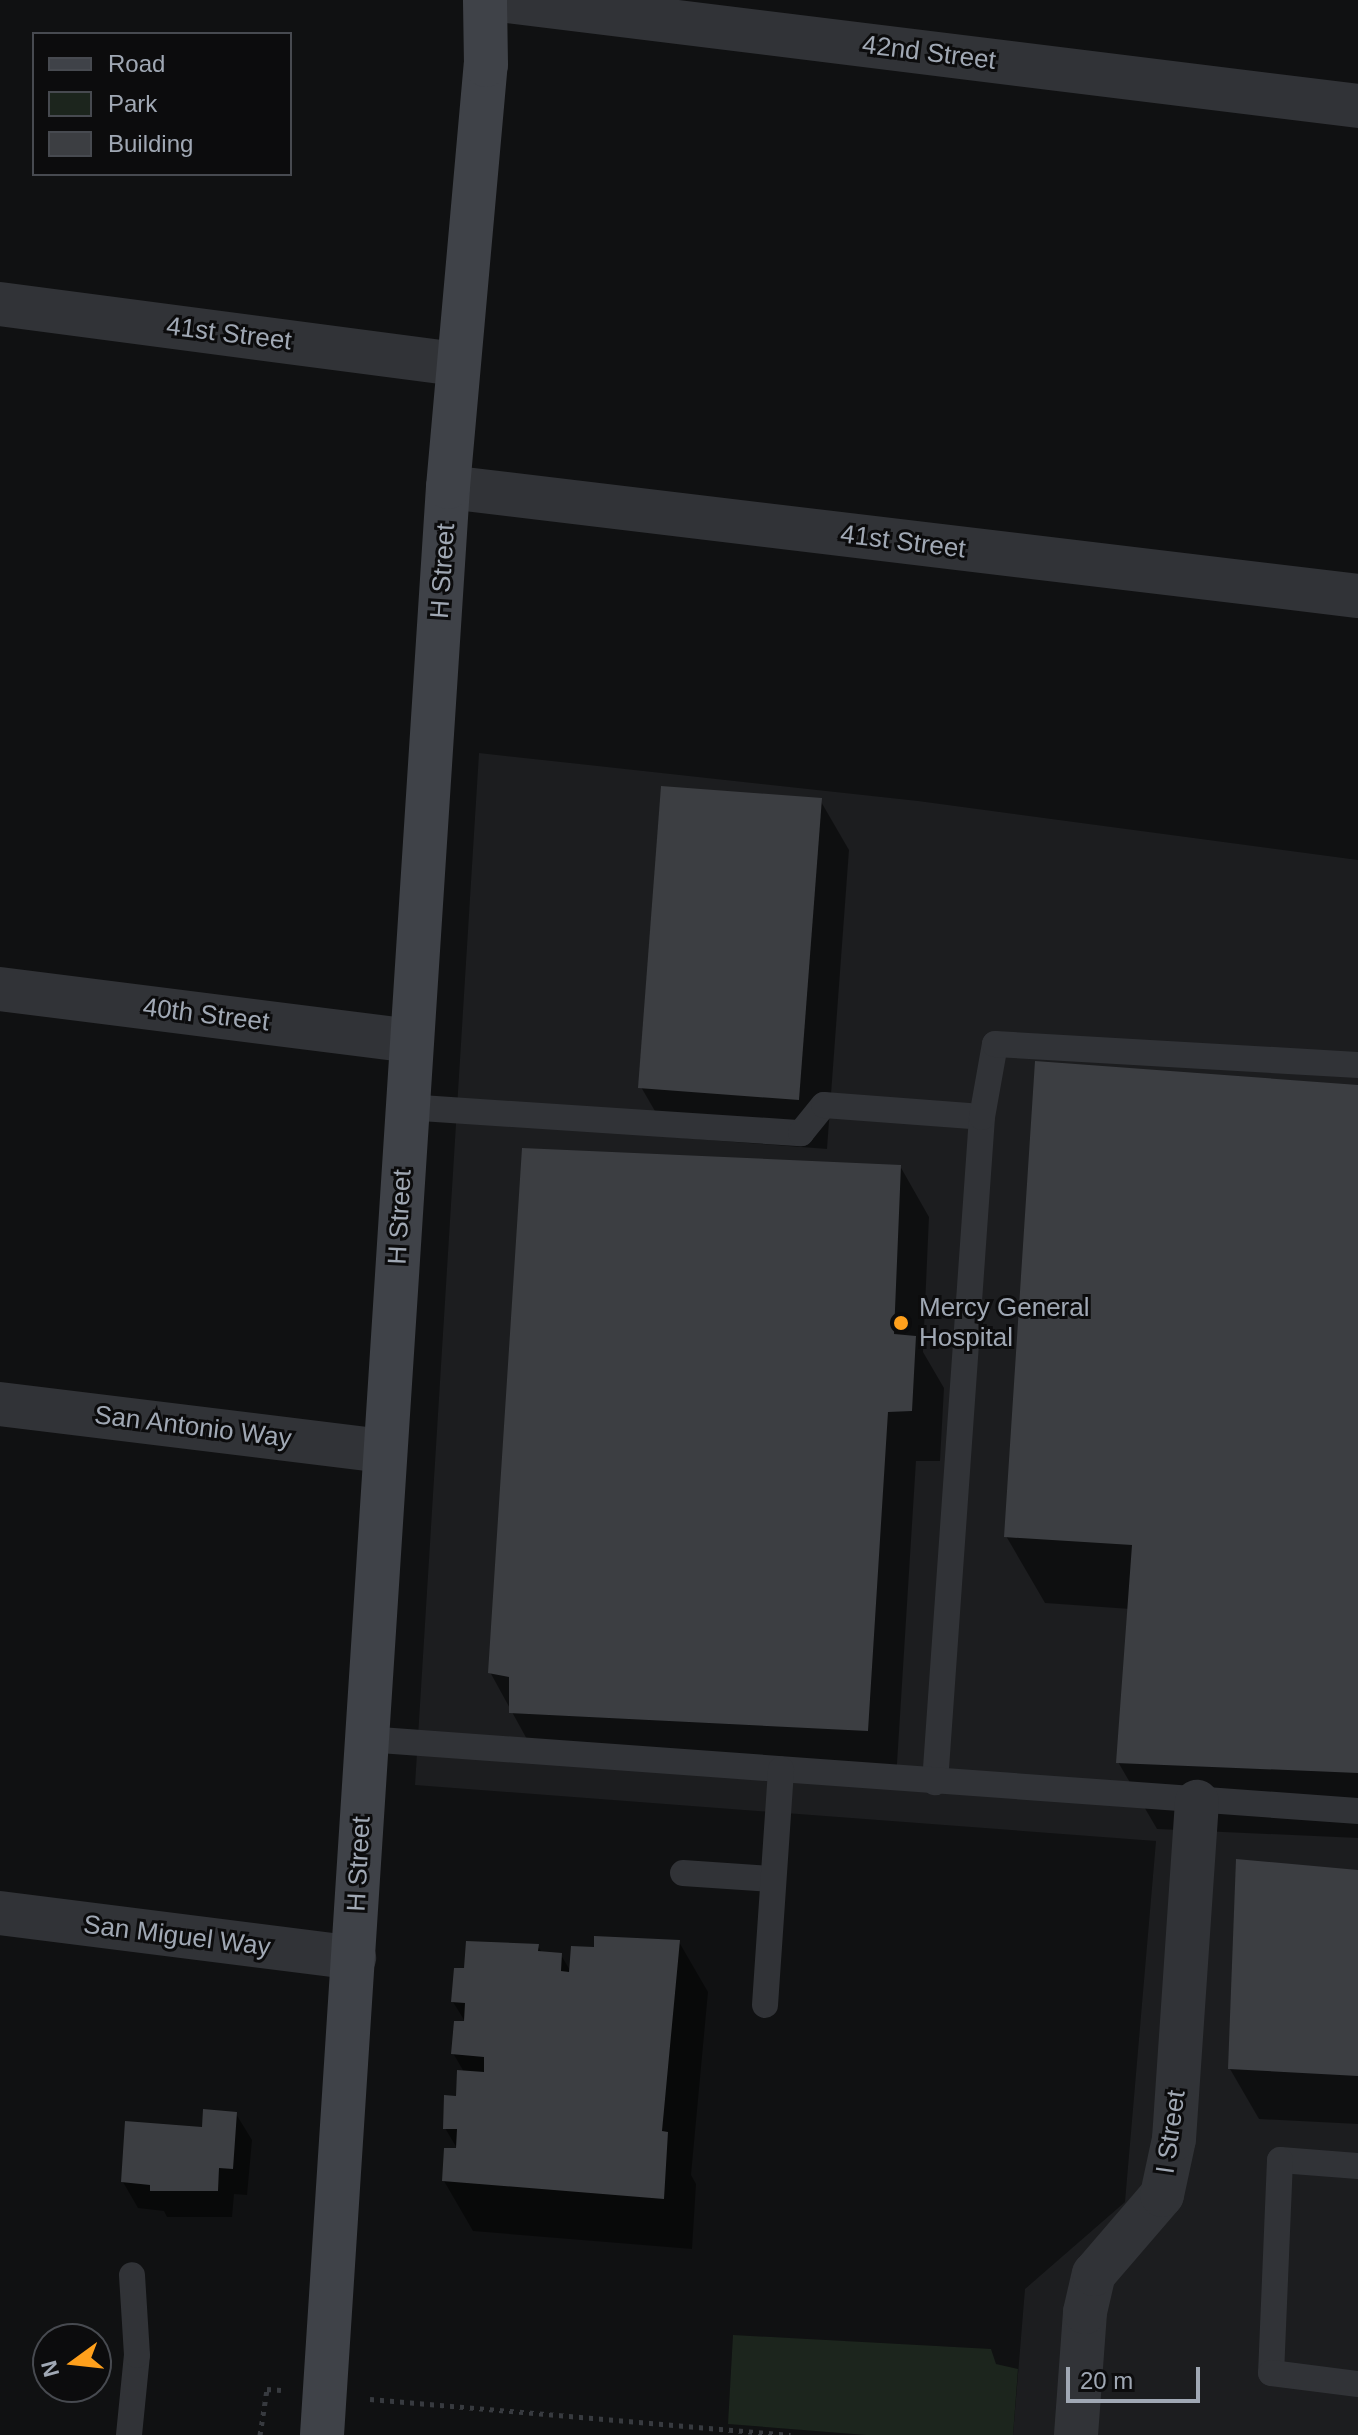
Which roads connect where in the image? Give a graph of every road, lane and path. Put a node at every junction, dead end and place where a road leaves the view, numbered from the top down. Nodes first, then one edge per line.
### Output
1 (485, 0) edge
2 (499, 0) edge
3 (1358, 106) edge
4 (0, 304) edge
5 (458, 364) junction
6 (448, 487) junction
7 (1358, 596) edge
8 (0, 989) edge
9 (412, 1041) junction
10 (1358, 1065) edge
11 (406, 1107) junction
12 (982, 1117) junction
13 (0, 1404) edge
14 (385, 1451) junction
15 (366, 1739) junction
16 (781, 1770) junction
17 (935, 1782) junction
18 (1197, 1802) junction
19 (1358, 1811) edge
20 (683, 1873) dead end
21 (771, 1879) junction
22 (0, 1913) edge
23 (354, 1958) junction
24 (765, 2005) dead end
25 (1358, 2166) edge
26 (132, 2275) dead end
27 (1358, 2384) edge
28 (282, 2390) dead end
29 (370, 2399) dead end
30 (129, 2435) edge
31 (260, 2435) edge
32 (322, 2435) edge
33 (790, 2435) edge
34 (1076, 2435) edge

1 - 5 main road, H Street
2 - 3 street, 42nd Street
4 - 5 street, 41st Street
5 - 6 main road, H Street
6 - 7 street, 41st Street
6 - 9 main road, H Street
8 - 9 street, 40th Street
9 - 11 main road, H Street
10 - 12 lane
11 - 12 lane
11 - 14 main road, H Street
12 - 17 lane
13 - 14 street, San Antonio Way
14 - 15 main road, H Street
15 - 16 lane
15 - 23 main road, H Street
16 - 17 lane
16 - 21 lane
17 - 18 lane
18 - 19 lane
18 - 34 street, I Street
20 - 21 lane
21 - 24 lane
22 - 23 street, San Miguel Way
23 - 32 main road, H Street
25 - 27 lane
26 - 30 lane
28 - 31 path
29 - 33 path

